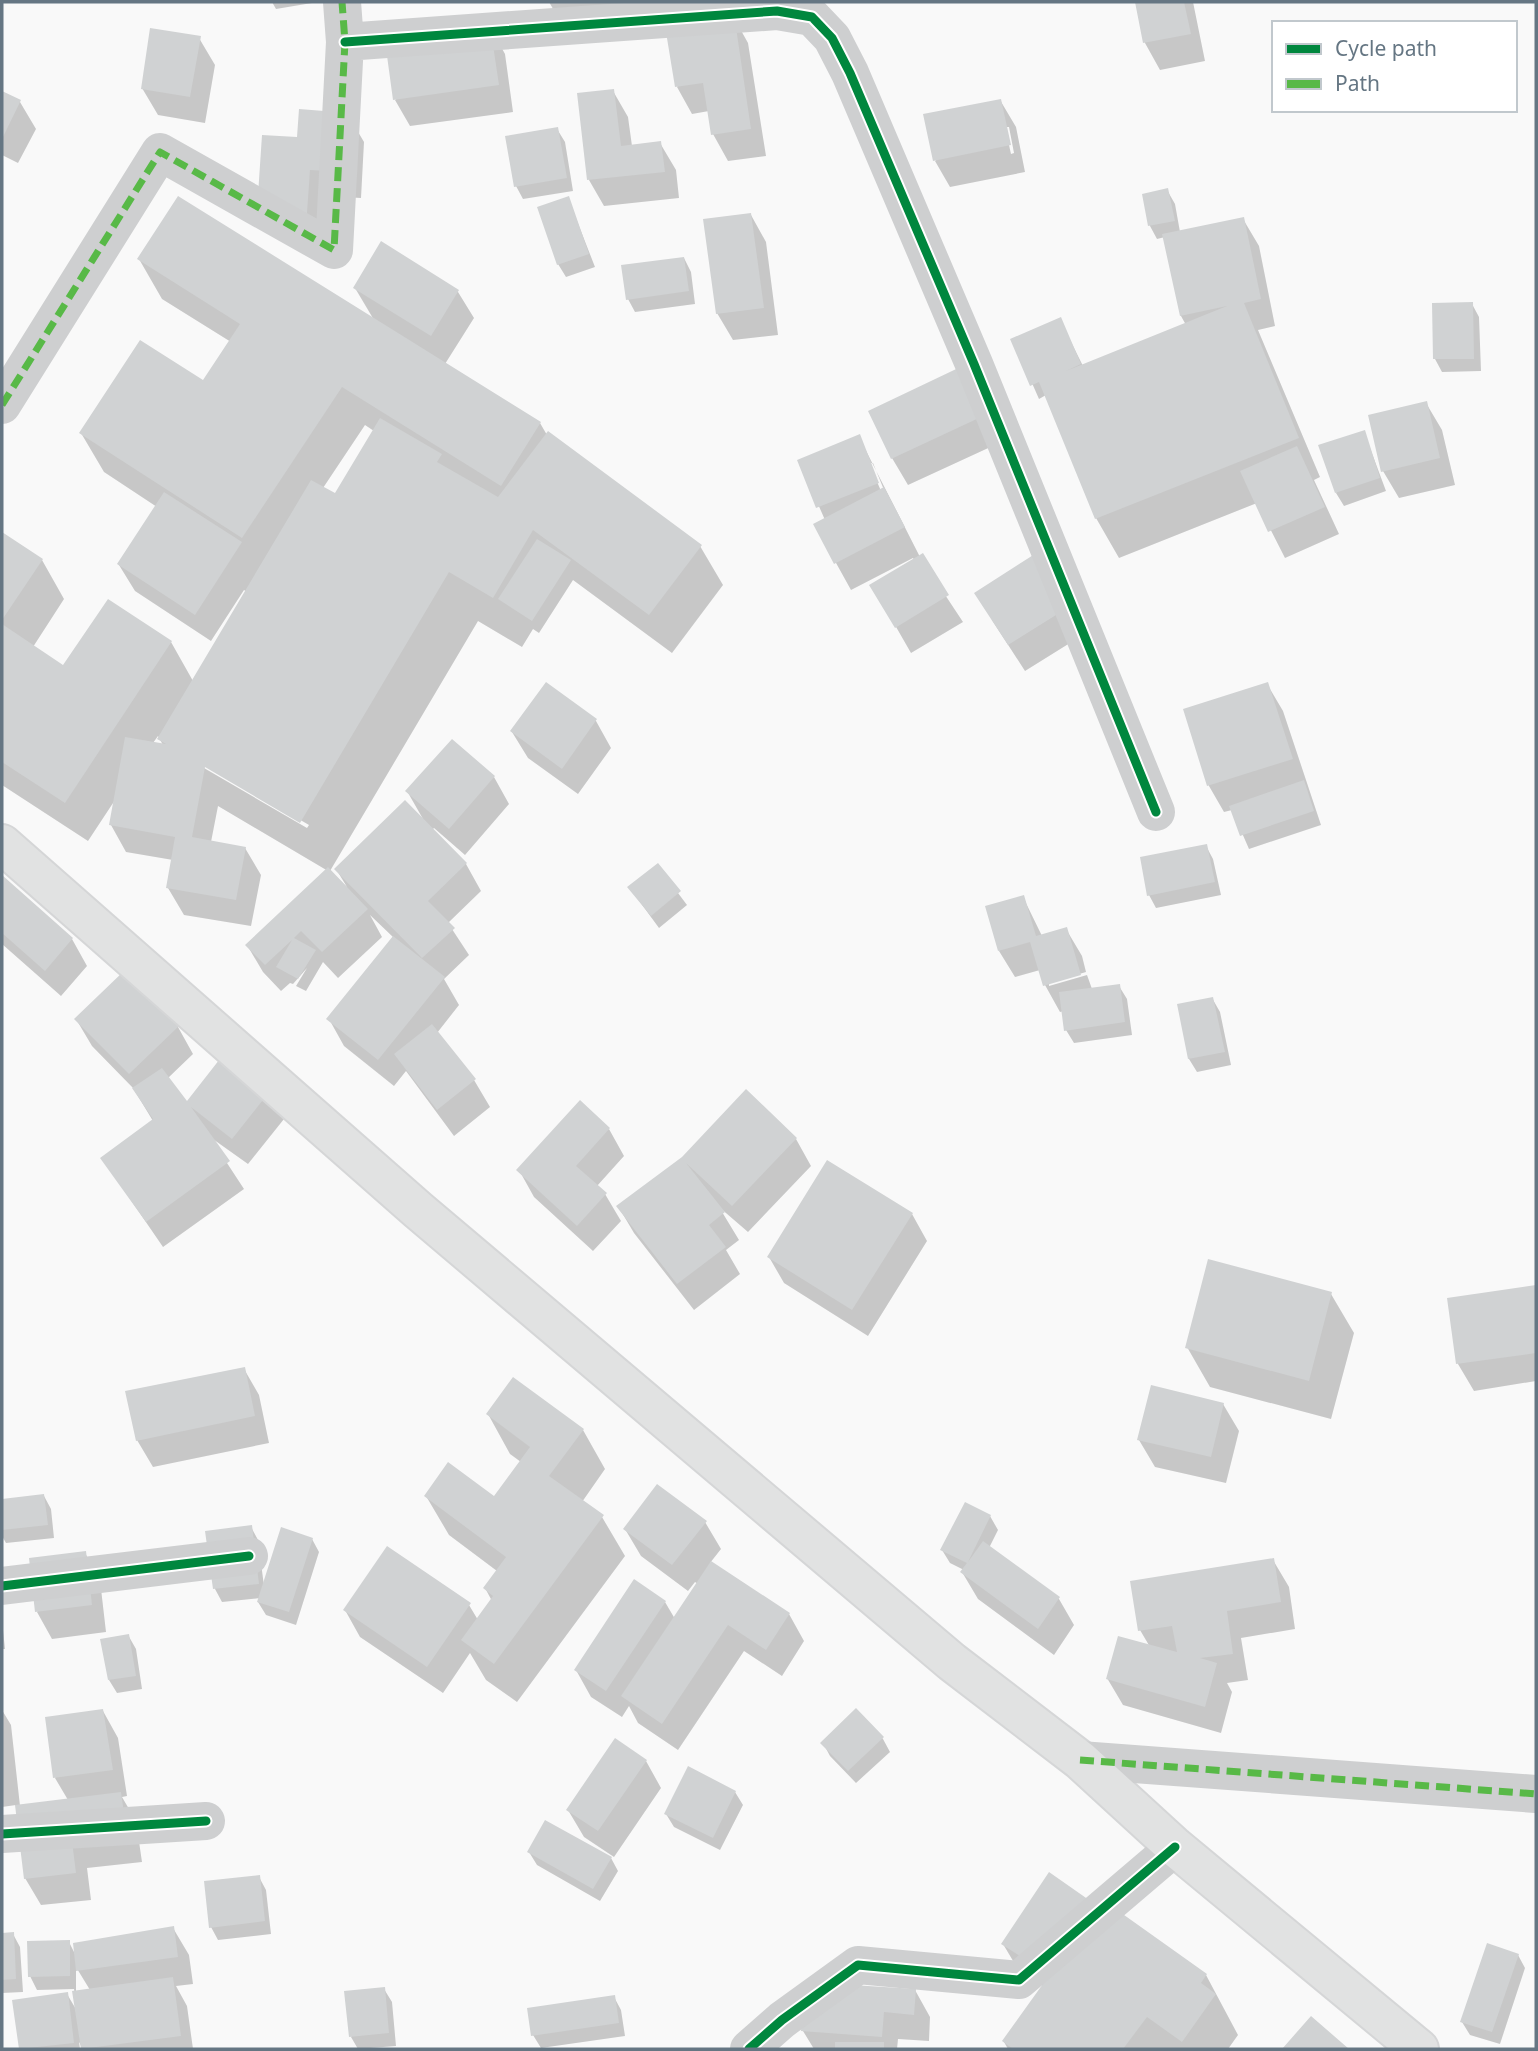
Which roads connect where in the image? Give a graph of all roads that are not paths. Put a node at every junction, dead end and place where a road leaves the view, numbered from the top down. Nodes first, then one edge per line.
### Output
1 (342, 2) edge
2 (345, 43) junction
3 (2, 405) edge
4 (1156, 812) dead end
5 (2, 844) edge
6 (249, 1556) dead end
7 (2, 1586) edge
8 (1080, 1760) junction
9 (1536, 1794) edge
10 (206, 1821) dead end
11 (2, 1834) edge
12 (1175, 1847) junction
13 (749, 2049) edge
14 (1419, 2049) edge

1 - 2 street
2 - 3 street
2 - 4 street
5 - 8 main road
6 - 7 street
8 - 9 street
8 - 12 main road
10 - 11 street
12 - 13 street
12 - 14 main road

